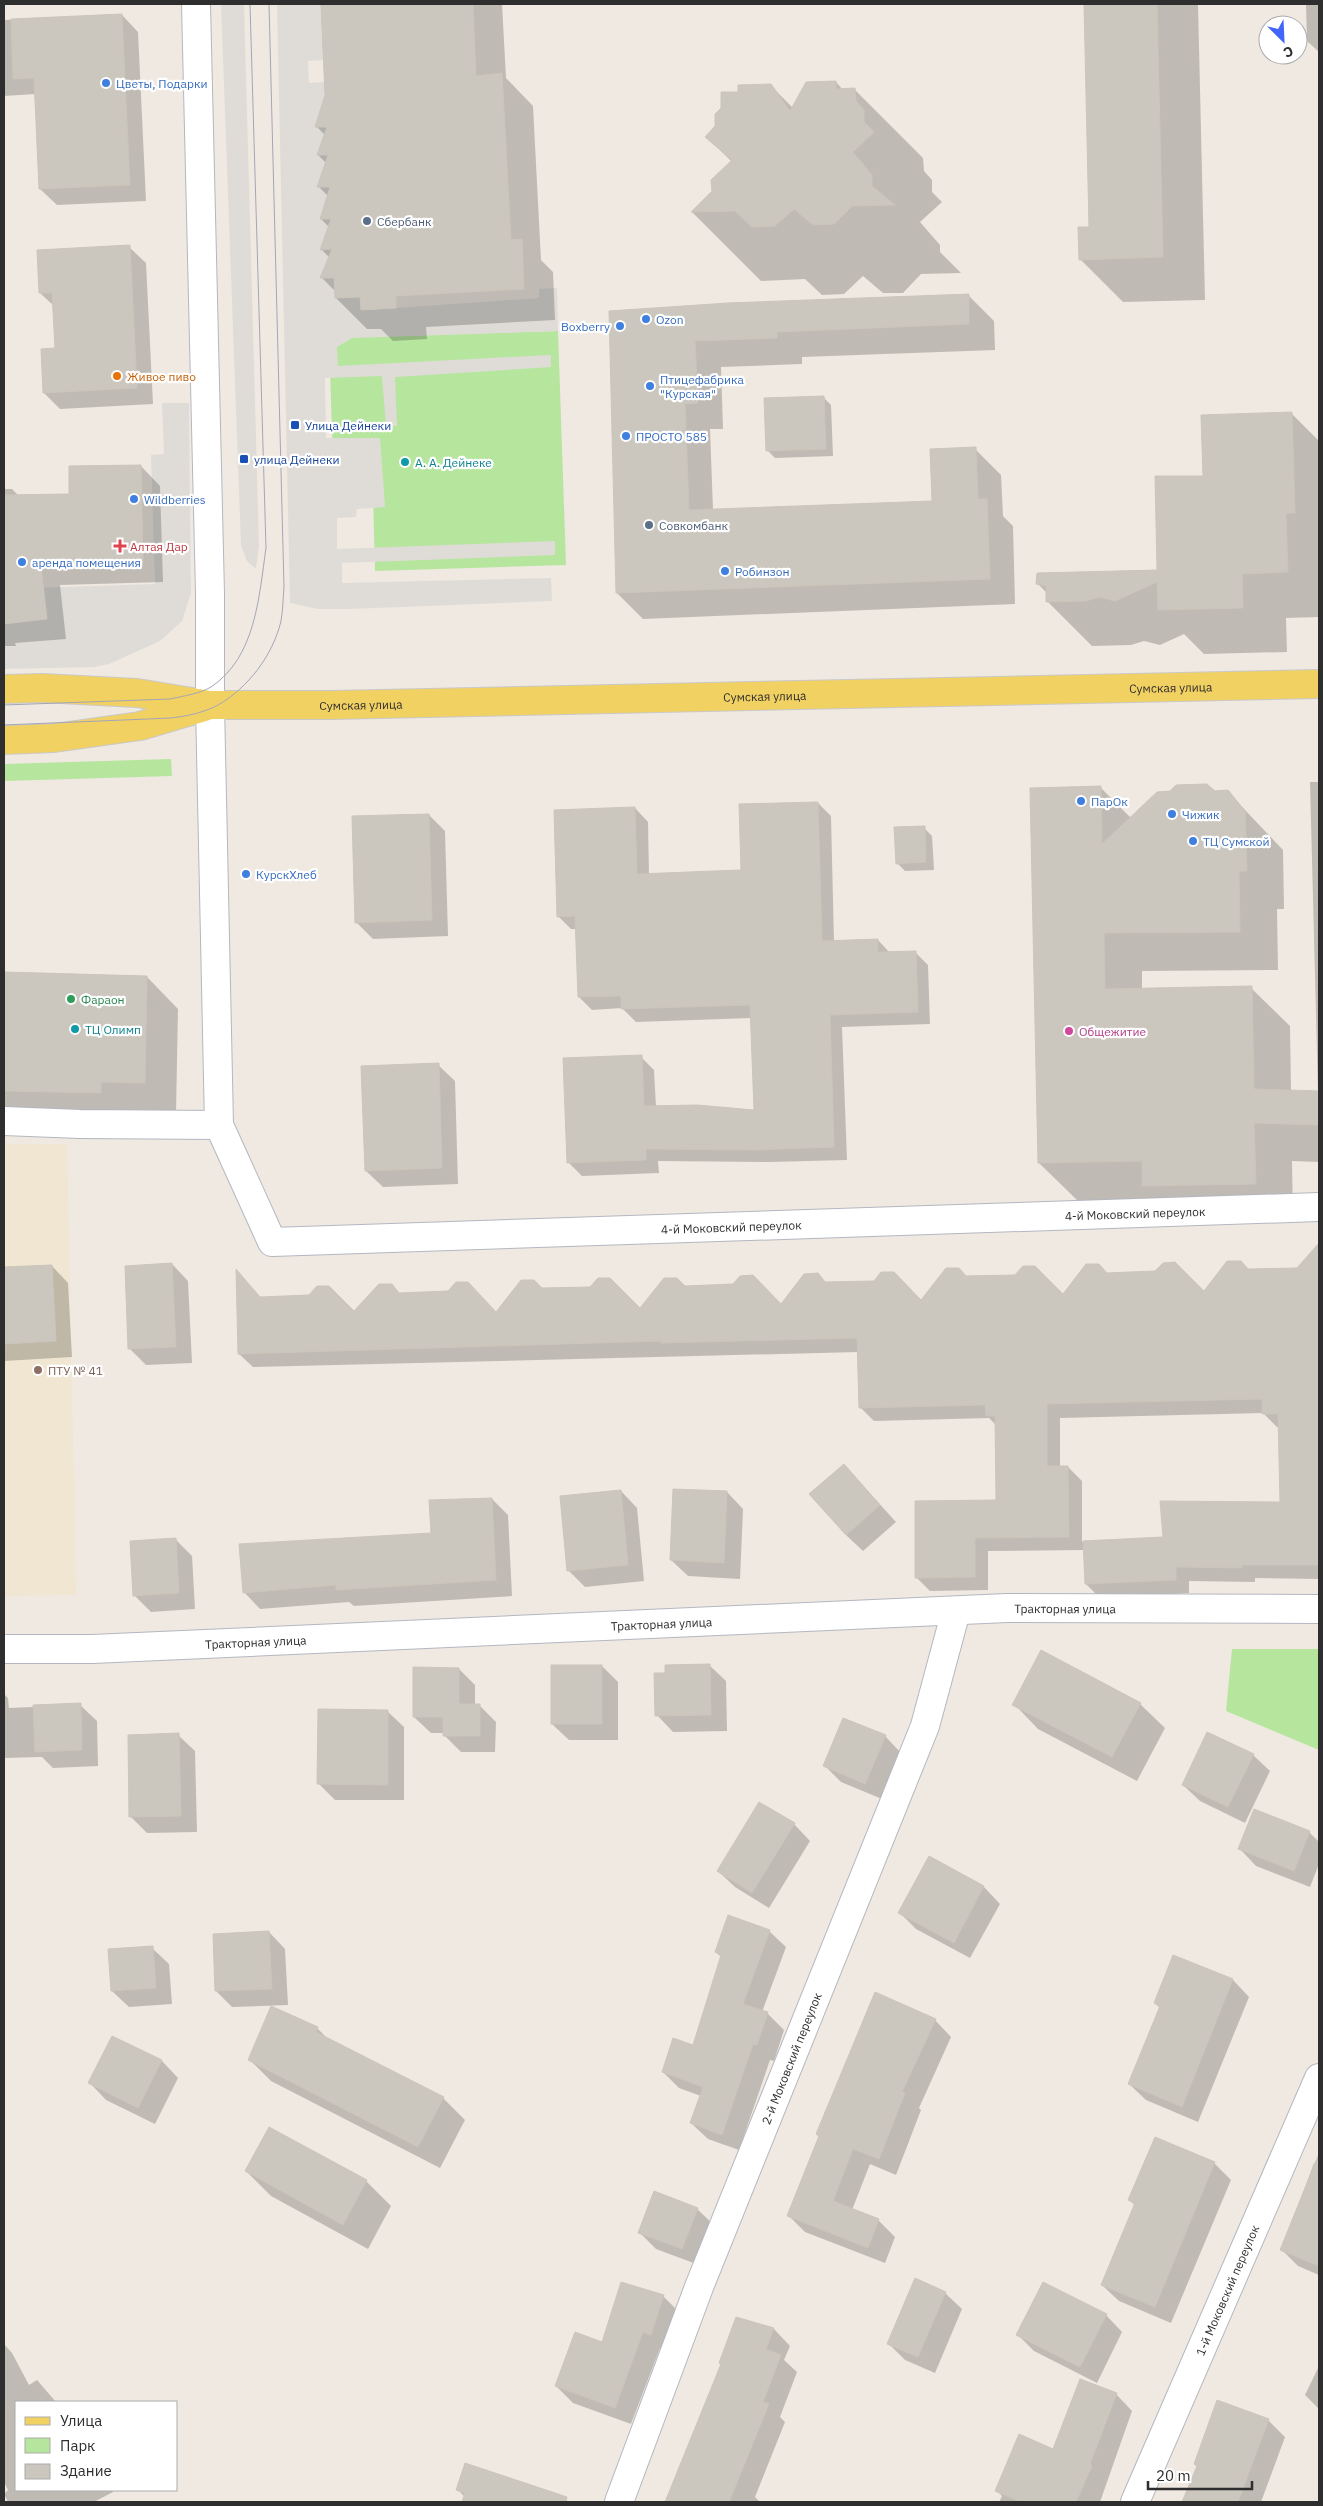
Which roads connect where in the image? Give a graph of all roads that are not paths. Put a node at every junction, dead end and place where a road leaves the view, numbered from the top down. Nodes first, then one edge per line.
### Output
1 (196, 4) edge
2 (1319, 684) edge
3 (4, 689) edge
4 (210, 705) junction
5 (4, 740) edge
6 (4, 1121) edge
7 (219, 1125) junction
8 (1319, 1207) edge
9 (1319, 1609) edge
10 (956, 1611) junction
11 (4, 1649) edge
12 (1319, 2078) edge
13 (618, 2502) edge
14 (1135, 2502) edge

1 - 4 street
2 - 4 main road, Сумская улица
3 - 4 main road, Сумская улица
4 - 5 main road, Сумская улица
4 - 7 street
6 - 7 street
7 - 8 street, 4-й Моковский переулок
9 - 10 street, Тракторная улица
10 - 11 street, Тракторная улица
10 - 13 street, 2-й Моковский переулок
12 - 14 street, 1-й Моковский переулок

